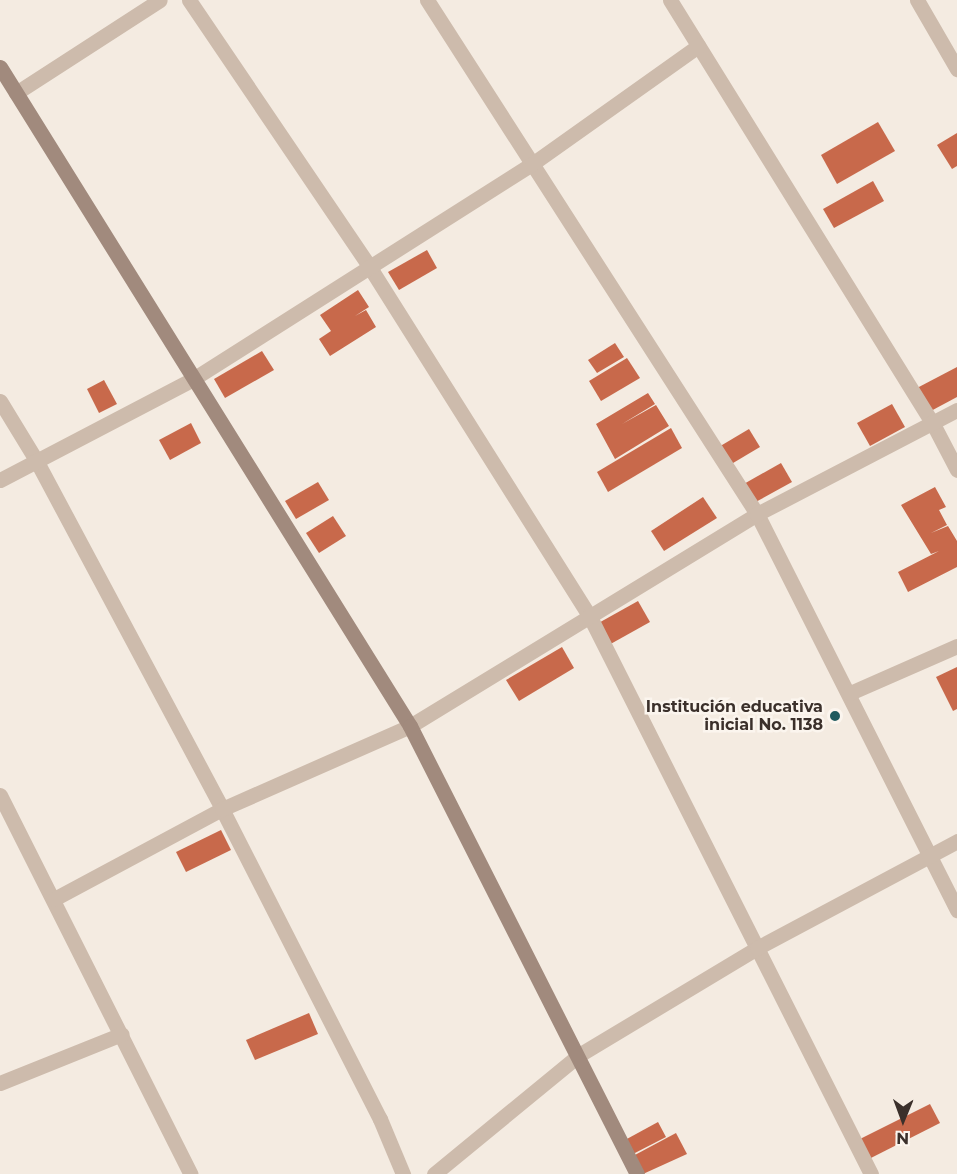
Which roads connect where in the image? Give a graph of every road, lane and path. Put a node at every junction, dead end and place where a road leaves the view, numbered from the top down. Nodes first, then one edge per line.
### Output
1 (160, 0) edge
2 (189, 0) edge
3 (427, 0) edge
4 (670, 0) edge
5 (917, 0) edge
6 (698, 46) junction
7 (0, 67) edge
8 (957, 69) edge
9 (16, 93) junction
10 (532, 164) junction
11 (369, 266) junction
12 (193, 379) junction
13 (0, 401) edge
14 (957, 410) edge
15 (932, 422) junction
16 (36, 460) junction
17 (957, 470) edge
18 (0, 480) edge
19 (757, 514) junction
20 (588, 615) junction
21 (957, 646) edge
22 (850, 693) junction
23 (410, 726) junction
24 (0, 795) edge
25 (222, 809) junction
26 (957, 841) edge
27 (929, 855) junction
28 (54, 899) junction
29 (957, 910) edge
30 (757, 948) junction
31 (122, 1034) junction
32 (579, 1055) junction
33 (0, 1083) edge
34 (191, 1174) edge
35 (403, 1174) edge
36 (434, 1174) edge
37 (637, 1174) edge
38 (871, 1174) edge

1 - 9 street
2 - 11 street
3 - 10 street
4 - 6 street
5 - 8 street
6 - 10 street
6 - 15 street
7 - 9 street
9 - 12 street
10 - 11 street
10 - 19 street
11 - 12 street
11 - 20 street
12 - 16 street
12 - 23 street
13 - 16 street
14 - 15 street
15 - 17 street
15 - 19 street
16 - 18 street
16 - 25 street
19 - 20 street
19 - 22 street
20 - 23 street
20 - 30 street
21 - 22 street
22 - 27 street
23 - 25 street
23 - 32 street
24 - 28 street
25 - 28 street
25 - 35 street
26 - 27 street
27 - 29 street
27 - 30 street
28 - 31 street
30 - 32 street
30 - 38 street
31 - 33 street
31 - 34 street
32 - 36 street
32 - 37 street

